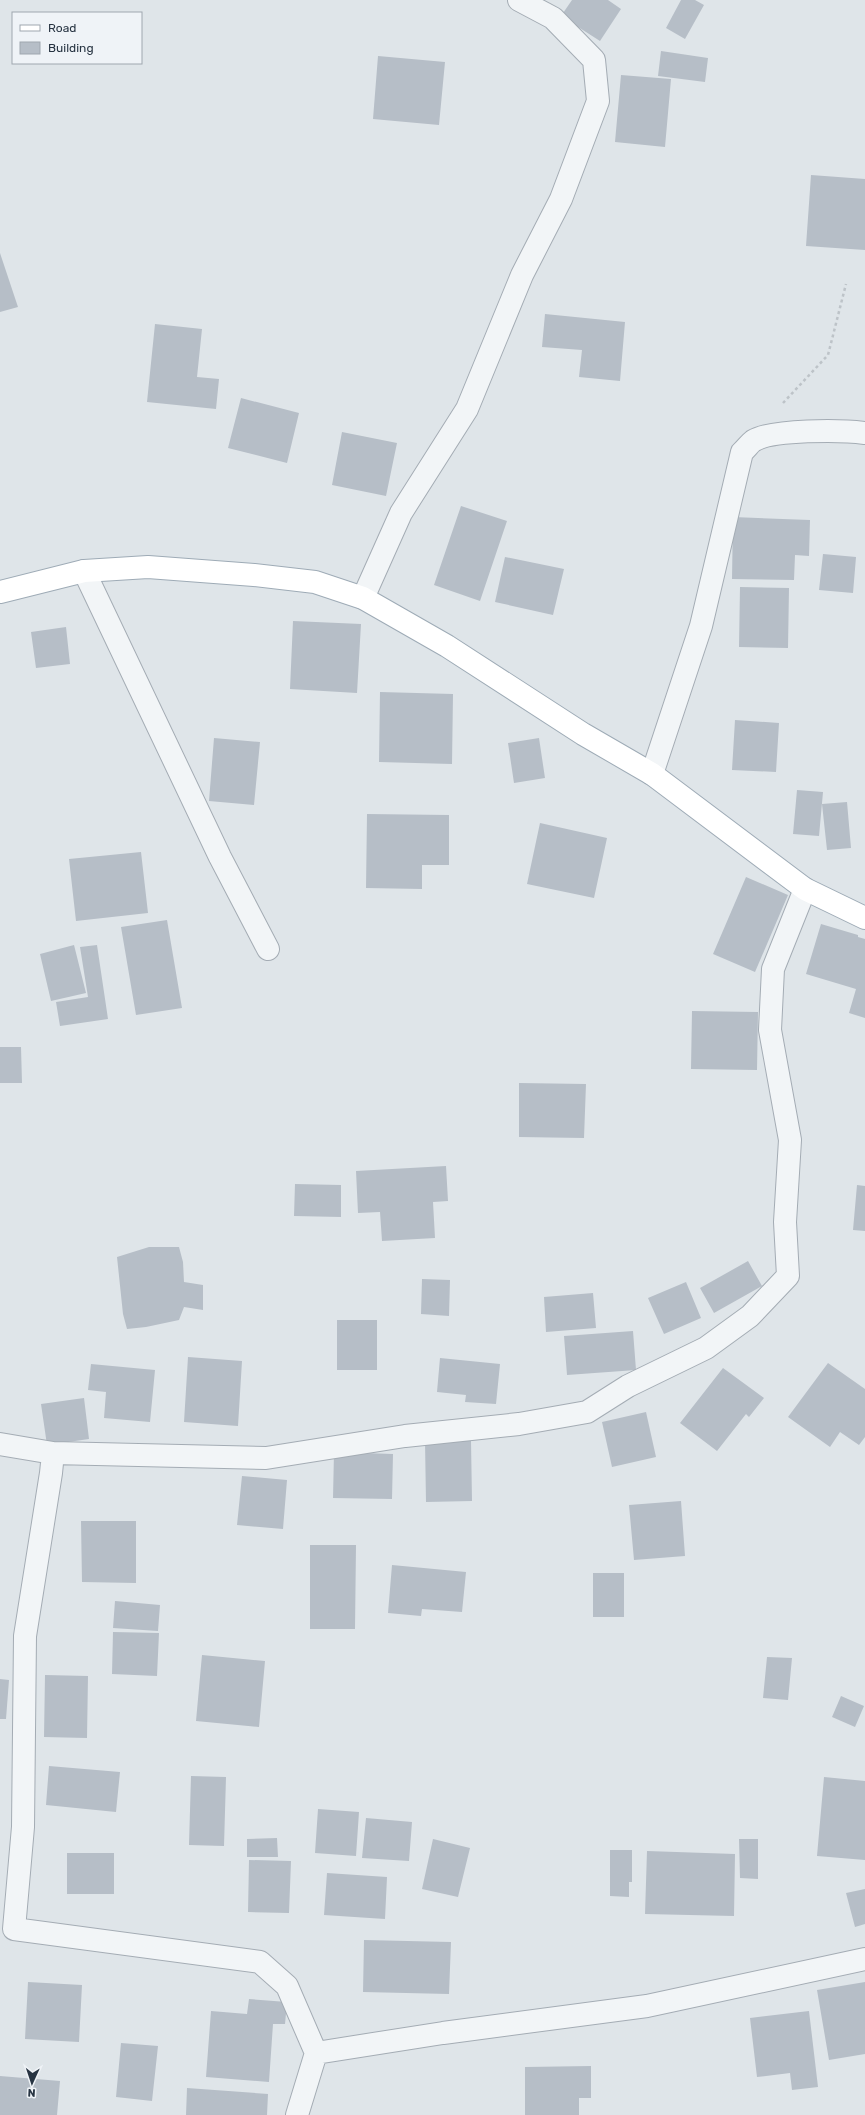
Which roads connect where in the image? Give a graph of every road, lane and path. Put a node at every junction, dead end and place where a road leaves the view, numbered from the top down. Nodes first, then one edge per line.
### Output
1 (519, 0) edge
2 (846, 284) dead end
3 (865, 433) edge
4 (774, 435) junction
5 (84, 571) junction
6 (0, 592) edge
7 (363, 598) junction
8 (652, 774) junction
9 (805, 889) junction
10 (865, 918) edge
11 (268, 949) dead end
12 (0, 1444) edge
13 (53, 1452) junction
14 (7, 1930) edge
15 (865, 1959) edge
16 (316, 2053) junction
17 (297, 2115) edge

1 - 7 street
2 - 4 path
3 - 4 street
4 - 8 street
5 - 6 main road
5 - 7 main road
5 - 11 street
7 - 8 main road
8 - 9 main road
9 - 10 main road
9 - 13 street
12 - 13 street
13 - 14 street
14 - 16 street
15 - 16 street
16 - 17 street

